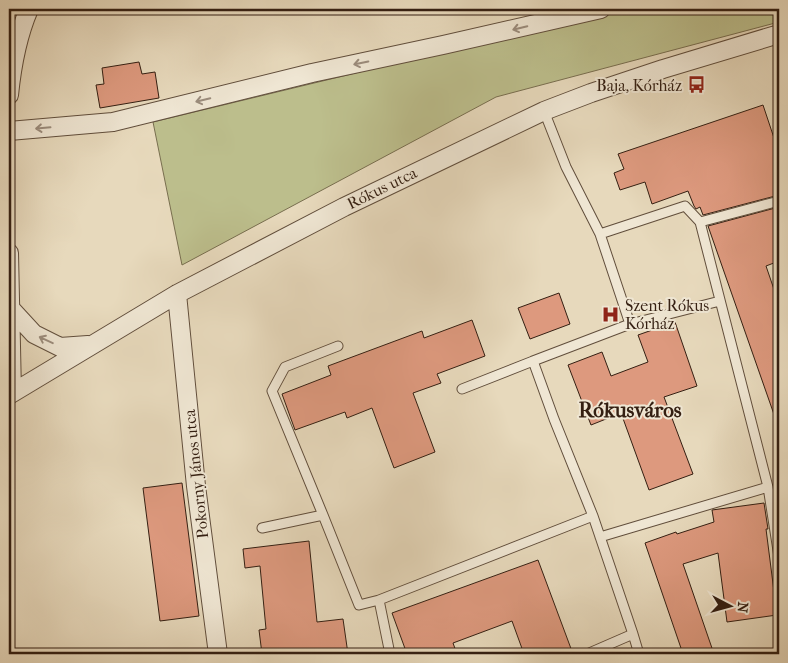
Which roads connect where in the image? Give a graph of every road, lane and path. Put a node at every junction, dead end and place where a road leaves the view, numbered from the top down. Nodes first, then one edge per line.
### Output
1 (29, 9) edge
2 (601, 9) edge
3 (779, 34) edge
4 (9, 95) edge
5 (544, 111) junction
6 (9, 131) edge
7 (779, 201) edge
8 (700, 222) junction
9 (600, 234) junction
10 (9, 253) edge
11 (177, 294) junction
12 (720, 301) junction
13 (10, 309) junction
14 (630, 324) junction
15 (93, 344) junction
16 (338, 346) dead end
17 (533, 362) junction
18 (462, 388) dead end
19 (11, 394) edge
20 (768, 487) junction
21 (323, 515) junction
22 (594, 516) junction
23 (262, 528) dead end
24 (600, 536) junction
25 (779, 557) edge
26 (379, 600) junction
27 (633, 634) junction
28 (218, 654) edge
29 (390, 654) edge
30 (587, 654) edge
31 (639, 654) edge

1 - 4 street
2 -> 6 street
3 - 5 street, Rókus utca
5 - 9 lane
5 - 11 street, Rókus utca
7 - 8 lane
8 - 9 lane
8 - 12 lane
9 - 14 lane
10 - 13 street
11 - 15 street, Rókus utca
11 - 28 street, Pokorny János utca
12 - 14 lane
12 - 20 lane
15 -> 13 street
13 - 19 street
14 - 17 lane
15 - 19 street, Rókus utca
16 - 21 lane
17 - 18 lane
17 - 22 lane
20 - 24 lane
20 - 25 lane
21 - 23 lane
21 - 26 lane
22 - 24 lane
22 - 26 lane
24 - 27 lane
26 - 29 lane
27 - 30 lane
27 - 31 lane

